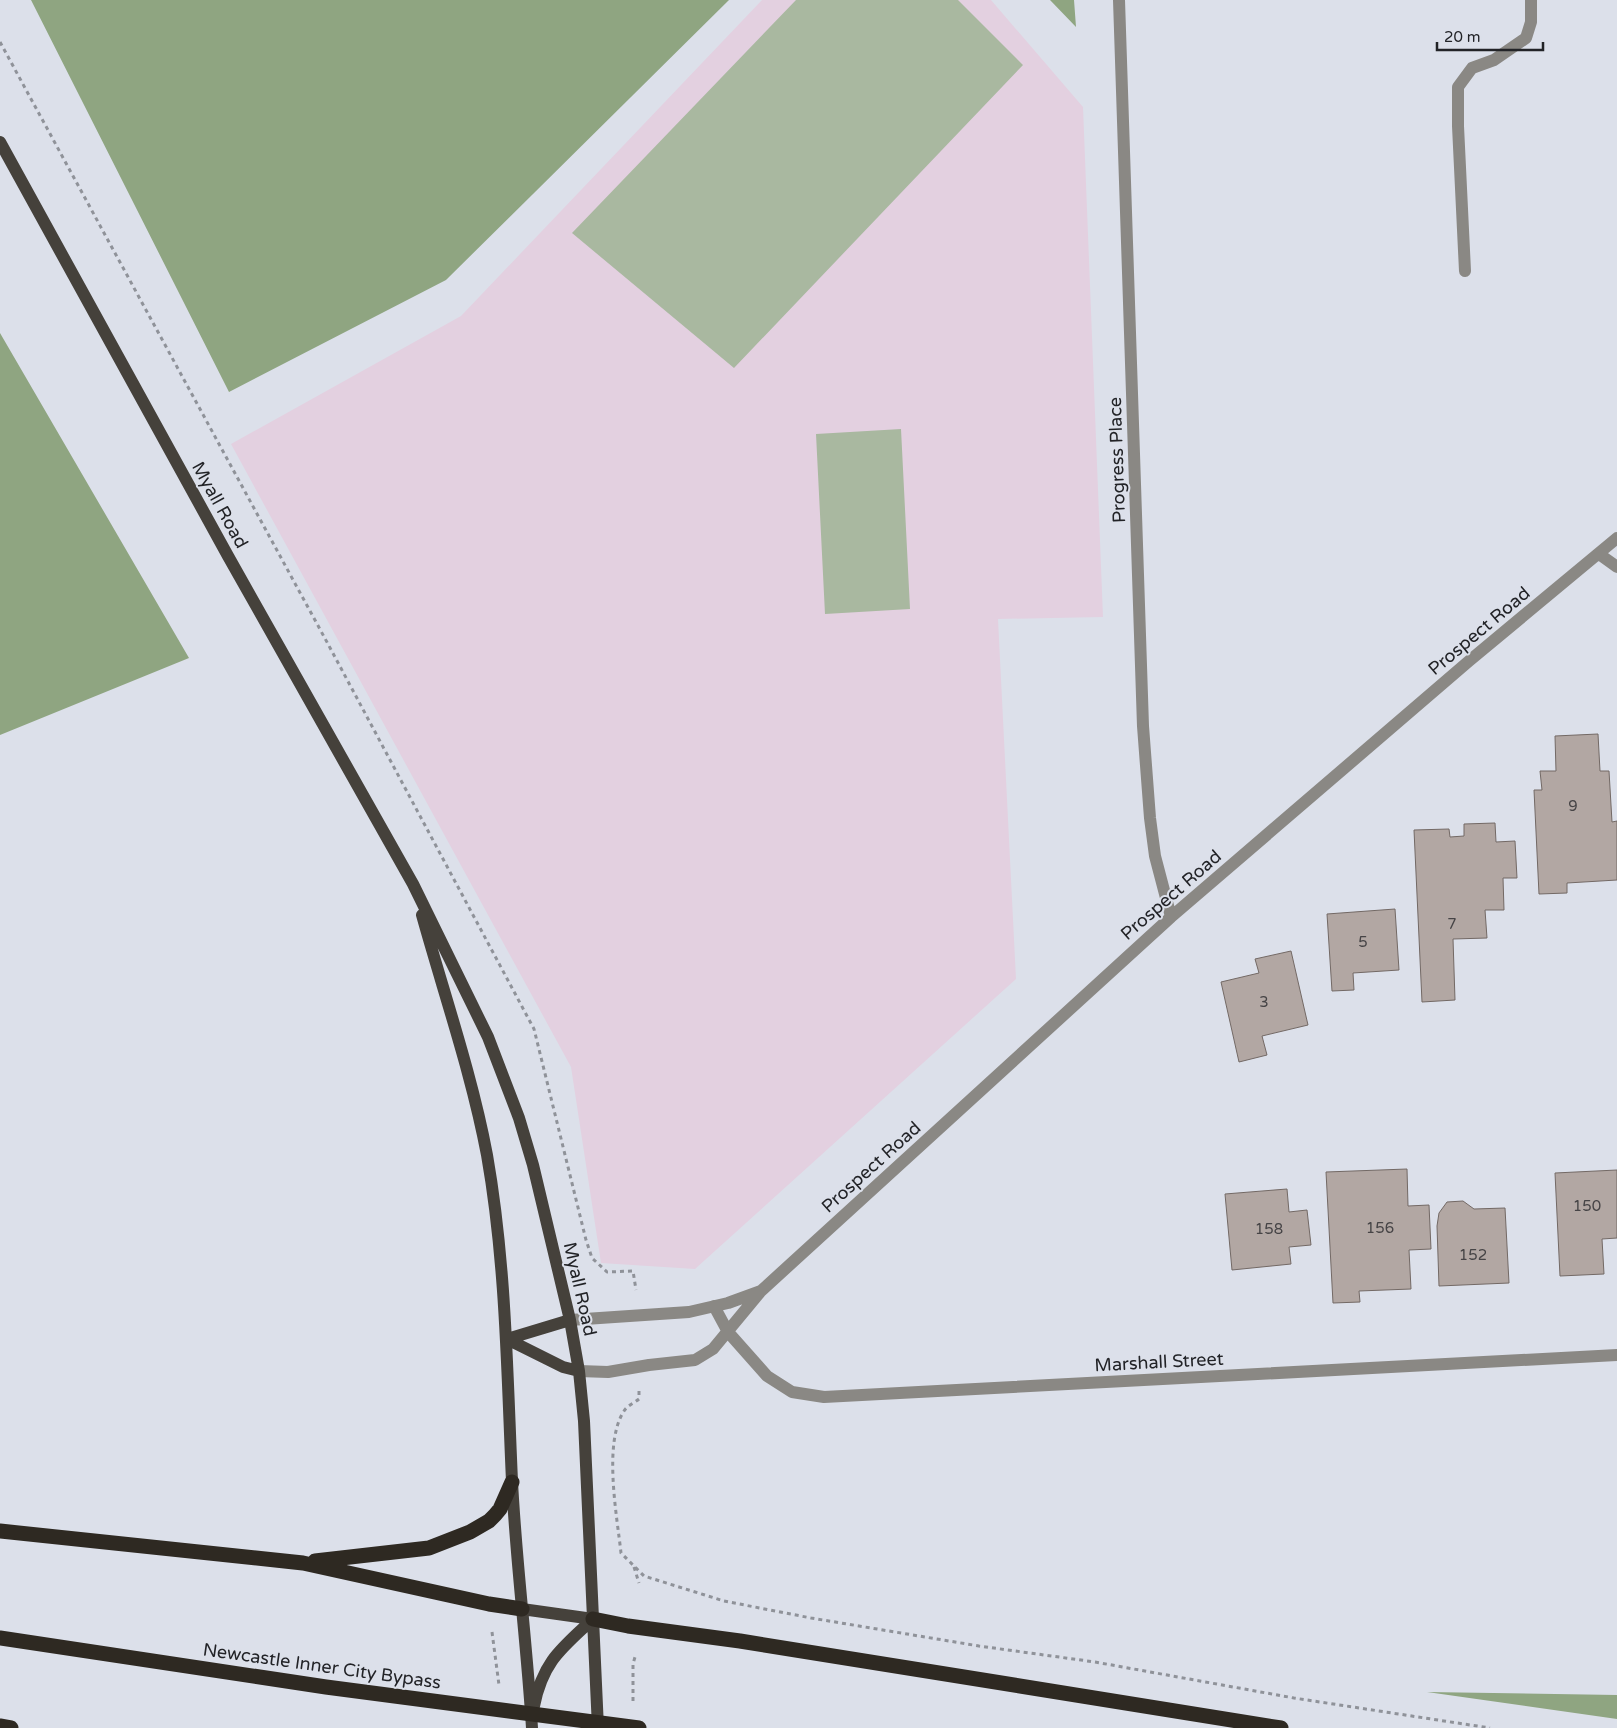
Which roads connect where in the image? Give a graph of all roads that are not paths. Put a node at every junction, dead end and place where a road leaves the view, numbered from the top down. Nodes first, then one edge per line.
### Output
1 (1119, 0) edge
2 (1531, 0) edge
3 (0, 142) edge
4 (1465, 271) dead end
5 (1617, 538) edge
6 (1599, 554) junction
7 (1617, 567) edge
8 (413, 884) junction
9 (1171, 917) junction
10 (760, 1291) junction
11 (714, 1306) junction
12 (570, 1320) junction
13 (728, 1332) junction
14 (507, 1339) junction
15 (1617, 1355) edge
16 (580, 1371) junction
17 (512, 1482) junction
18 (0, 1531) edge
19 (303, 1563) junction
20 (522, 1609) junction
21 (593, 1619) junction
22 (0, 1638) edge
23 (531, 1724) edge
24 (0, 1726) edge
25 (11, 1728) edge
26 (598, 1728) edge
27 (640, 1728) edge
28 (1282, 1728) edge

1 - 9 street, Progress Place
2 - 4 street
3 - 8 main road, Myall Road
5 - 6 street, Prospect Road
6 - 7 street
6 - 9 street, Prospect Road
8 - 12 main road, Myall Road
8 - 14 main road, Myall Road
9 - 10 street, Prospect Road
10 - 11 street, Prospect Road
10 - 13 street, Prospect Road
11 - 12 street, Prospect Road
11 - 13 street, Marshall Street
12 - 14 main road
12 - 16 main road, Myall Road
13 - 15 street, Marshall Street
13 - 16 street, Prospect Road
14 - 16 main road
14 - 17 main road, Myall Road
16 - 21 main road, Myall Road
17 - 19 highway
17 - 20 main road, Myall Road
18 - 19 highway
19 - 20 highway
20 - 21 main road
20 - 23 main road, Myall Road
21 - 23 main road
21 - 26 main road, Myall Road
21 - 28 highway
22 - 27 highway, Newcastle Inner City Bypass
24 - 25 highway

